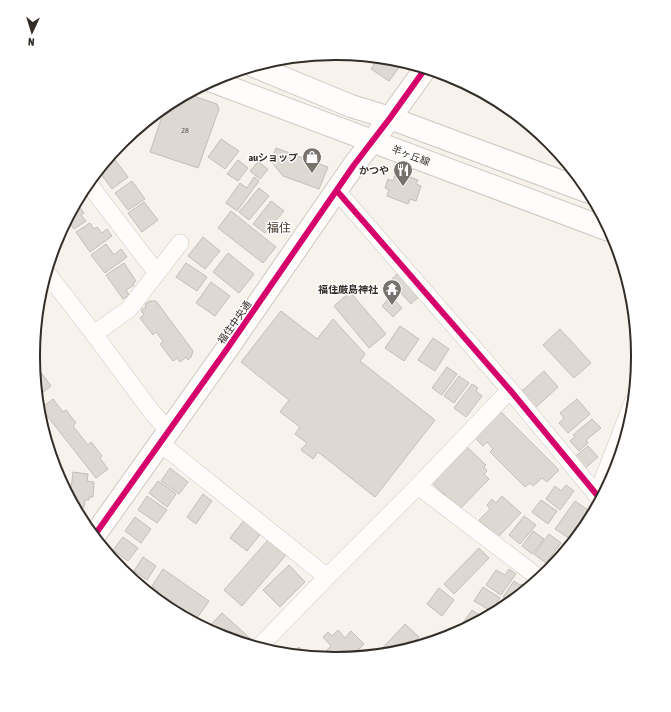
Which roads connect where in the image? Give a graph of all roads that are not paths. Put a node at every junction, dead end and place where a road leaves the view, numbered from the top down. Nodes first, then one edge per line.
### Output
1 (263, 70) edge
2 (422, 74) edge
3 (220, 84) edge
4 (390, 118) junction
5 (373, 141) junction
6 (578, 188) edge
7 (92, 189) edge
8 (337, 191) junction
9 (602, 227) edge
10 (180, 243) dead end
11 (156, 272) junction
12 (51, 278) edge
13 (94, 334) junction
14 (510, 390) junction
15 (165, 437) junction
16 (418, 486) junction
17 (597, 494) edge
18 (98, 531) edge
19 (534, 574) edge
20 (327, 577) junction
21 (264, 642) edge

1 - 4 main road
2 - 4 main road, 福住中央通
3 - 5 main road, 羊ヶ丘線
4 - 5 main road, 福住中央通
4 - 6 main road
5 - 8 main road, 福住中央通
5 - 9 main road, 羊ヶ丘線
7 - 11 street
8 - 14 street
8 - 15 main road, 福住中央通
10 - 11 street
11 - 13 street
12 - 13 street
13 - 15 street
14 - 16 street
14 - 17 street
15 - 18 main road, 福住中央通
15 - 20 street
16 - 19 street
16 - 20 street
20 - 21 street

